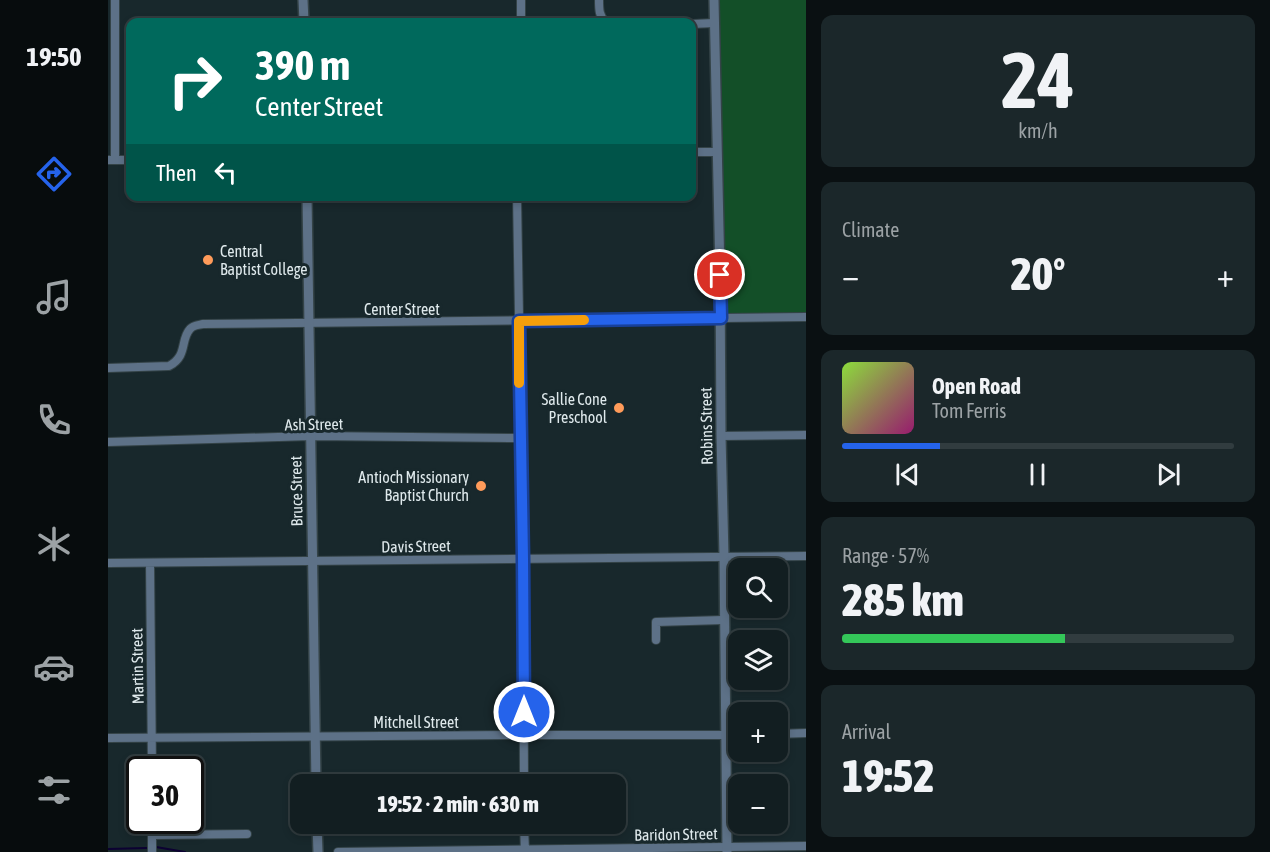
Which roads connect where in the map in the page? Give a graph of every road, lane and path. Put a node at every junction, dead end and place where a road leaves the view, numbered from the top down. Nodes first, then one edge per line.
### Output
1 (115, 0) edge
2 (303, 0) edge
3 (520, 0) edge
4 (599, 0) edge
5 (714, 0) edge
6 (304, 18) edge
7 (520, 18) edge
8 (602, 18) edge
9 (714, 23) junction
10 (696, 24) edge
11 (696, 152) edge
12 (717, 152) junction
13 (111, 160) edge
14 (307, 201) edge
15 (517, 201) edge
16 (806, 317) edge
17 (721, 318) junction
18 (519, 321) junction
19 (309, 323) junction
20 (108, 368) edge
21 (806, 435) edge
22 (311, 436) junction
23 (721, 436) junction
24 (520, 438) junction
25 (108, 442) edge
26 (724, 556) junction
27 (806, 556) edge
28 (523, 558) junction
29 (313, 560) junction
30 (108, 563) edge
31 (150, 563) junction
32 (723, 620) junction
33 (656, 640) dead end
34 (806, 733) edge
35 (788, 734) edge
36 (524, 735) junction
37 (725, 735) junction
38 (316, 736) junction
39 (108, 738) edge
40 (152, 738) junction
41 (152, 756) edge
42 (316, 774) edge
43 (524, 774) edge
44 (246, 834) dead end
45 (317, 834) edge
46 (524, 834) edge
47 (152, 835) joint
48 (806, 846) edge
49 (727, 849) edge
50 (525, 851) edge
51 (152, 852) edge
52 (318, 852) edge
53 (338, 852) edge

1 - 13 street
2 - 6 street
3 - 7 street
4 - 8 street
5 - 9 street, Robins Street
9 - 10 street
9 - 12 street, Robins Street
11 - 12 street
12 - 17 street, Robins Street
14 - 19 street, Bruce Street
15 - 18 street
16 - 17 street, Center Street
17 - 18 street, Center Street
17 - 23 street, Robins Street
18 - 19 street, Center Street
18 - 24 street
19 - 20 street, Center Street
19 - 22 street, Bruce Street
21 - 23 street
22 - 24 street, Ash Street
22 - 25 street, Ash Street
22 - 29 street, Bruce Street
23 - 26 street, Robins Street
24 - 28 street
26 - 27 street, Davis Street
26 - 28 street, Davis Street
26 - 32 street, Robins Street
28 - 29 street, Davis Street
28 - 36 street
29 - 31 street, Davis Street
29 - 38 street, Bruce Street
30 - 31 street, Davis Street
31 - 40 street, Martin Street
32 - 33 street
32 - 37 street, Robins Street
34 - 35 street
36 - 37 street, Mitchell Street
36 - 38 street, Mitchell Street
36 - 43 street
37 - 49 street, Robins Street
38 - 40 street, Mitchell Street
38 - 42 street, Bruce Street
39 - 40 street, Mitchell Street
40 - 41 street, Martin Street
44 - 47 street
45 - 52 street
46 - 50 street
47 - 51 street
48 - 49 street, Baridon Street
49 - 50 street, Baridon Street
50 - 53 street, Baridon Street

